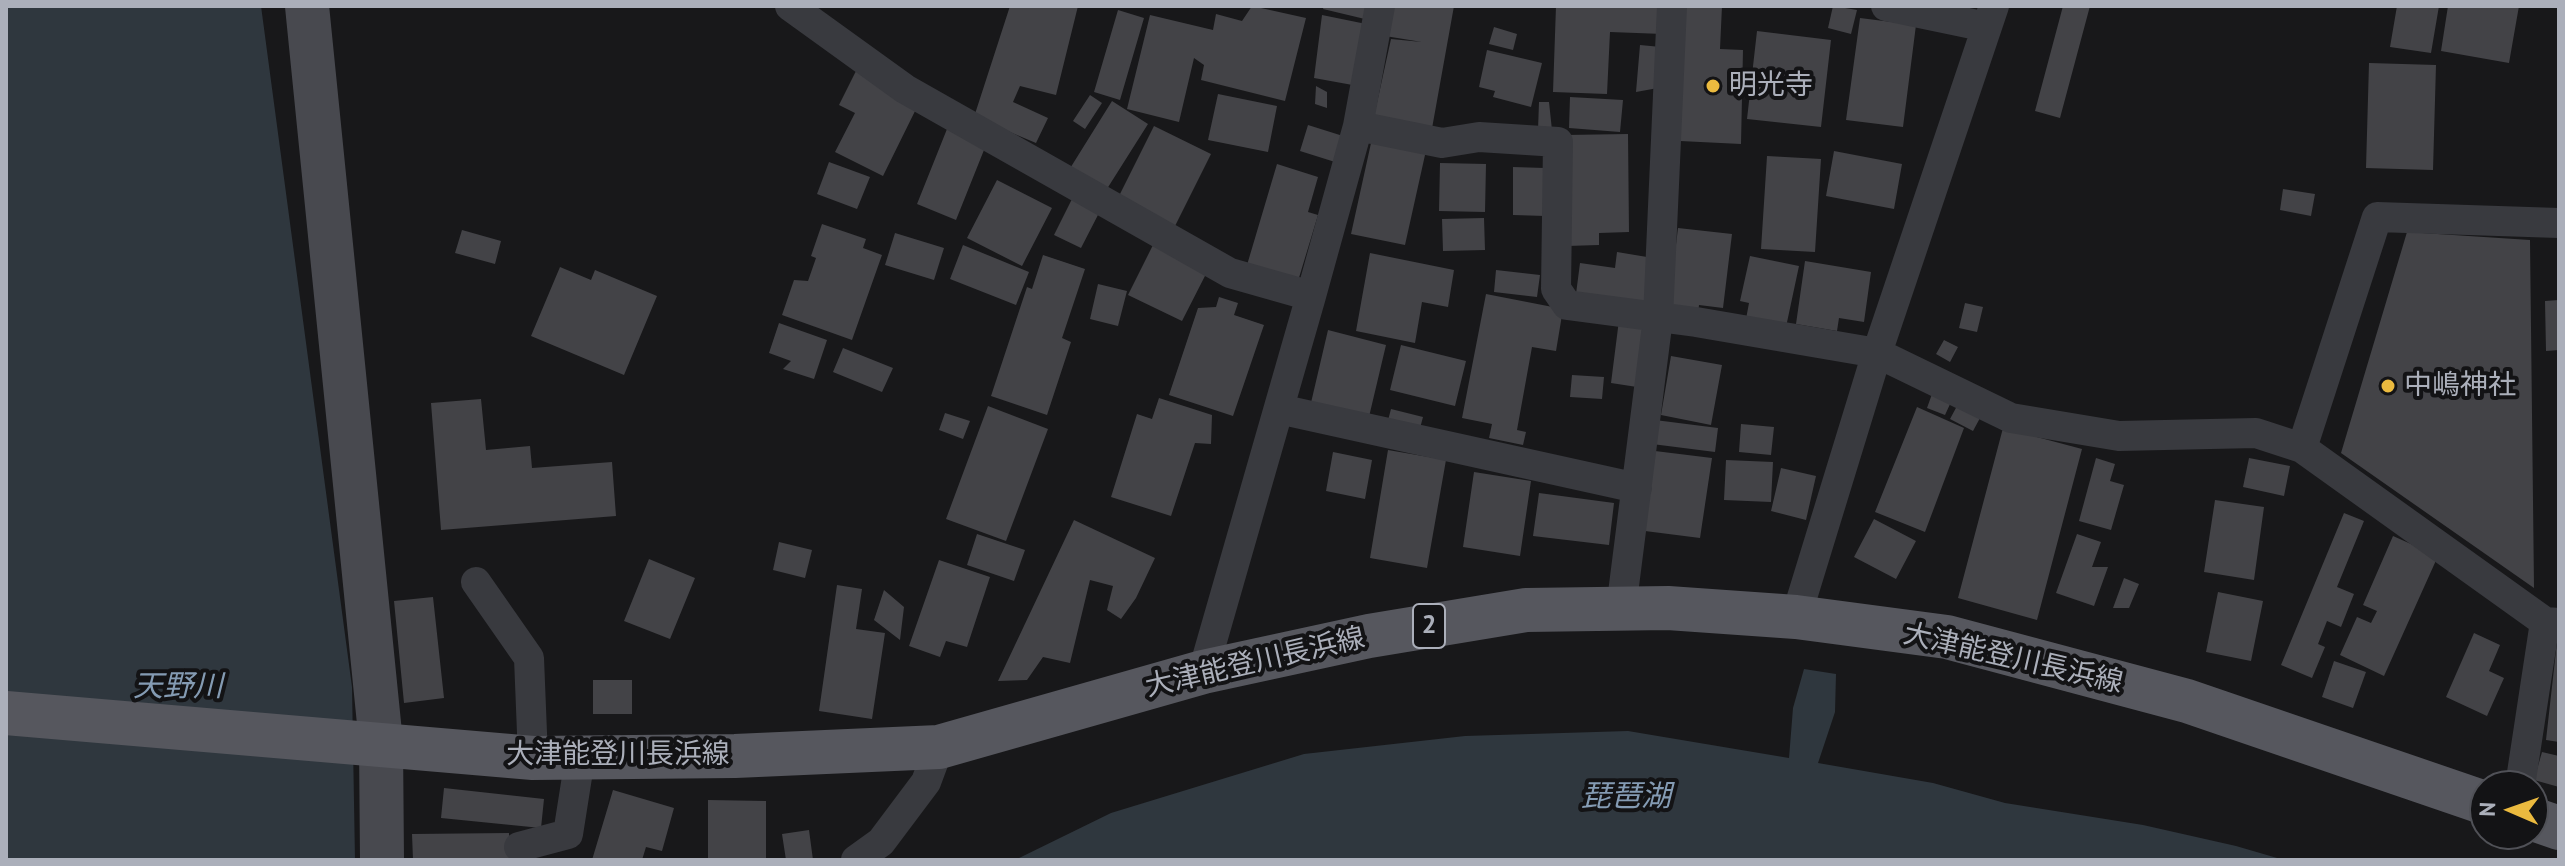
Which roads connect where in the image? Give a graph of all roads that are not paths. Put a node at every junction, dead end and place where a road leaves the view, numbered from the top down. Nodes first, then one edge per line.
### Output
1 (307, 6) edge
2 (790, 6) edge
3 (1380, 6) edge
4 (1672, 6) edge
5 (1886, 6) edge
6 (1990, 16) edge
7 (1358, 126) junction
8 (2559, 223) edge
9 (1311, 296) junction
10 (1658, 318) junction
11 (1877, 353) junction
12 (1279, 409) junction
13 (2302, 448) junction
14 (1637, 488) junction
15 (476, 582) dead end
16 (1621, 609) junction
17 (1796, 617) junction
18 (2552, 622) edge
19 (1203, 672) junction
20 (6, 713) edge
21 (371, 743) junction
22 (939, 747) junction
23 (533, 758) junction
24 (580, 758) junction
25 (2523, 770) edge
26 (2469, 798) edge
27 (519, 847) dead end
28 (382, 860) edge
29 (856, 860) edge

1 - 21 street
2 - 9 street
3 - 7 street
4 - 10 street
5 - 6 street
6 - 11 street
7 - 9 street
7 - 10 street
8 - 13 street
9 - 12 street
10 - 11 street
10 - 14 street
11 - 13 street
11 - 17 street
12 - 14 street
12 - 19 street
13 - 18 street
14 - 16 street
15 - 23 street
16 - 17 main road, 大津能登川長浜線 / 2
16 - 19 main road, 大津能登川長浜線 / 2
17 - 26 main road, 大津能登川長浜線 / 2
18 - 25 street
19 - 22 main road, 大津能登川長浜線 / 2
20 - 21 main road, 大津能登川長浜線 / 2
21 - 23 main road, 大津能登川長浜線 / 2
21 - 28 street
22 - 24 main road, 大津能登川長浜線 / 2
22 - 29 street
23 - 24 main road, 大津能登川長浜線 / 2
24 - 27 street

